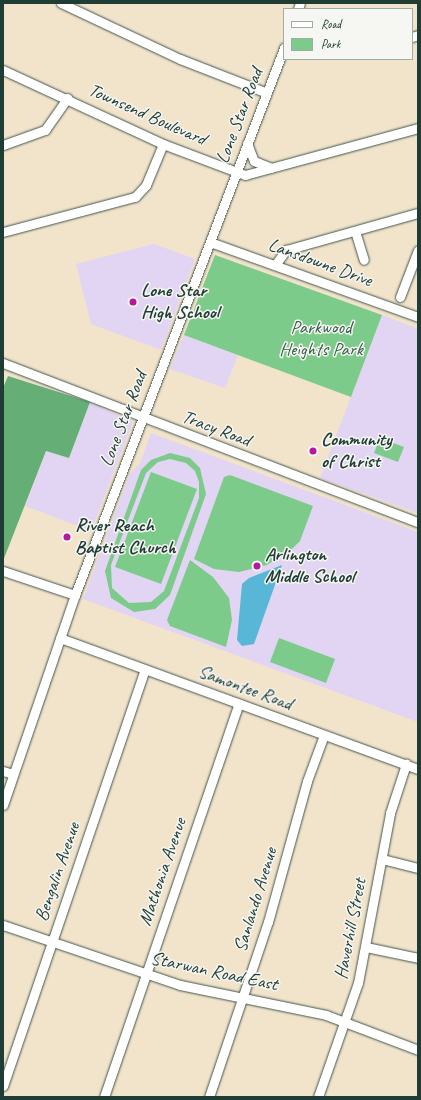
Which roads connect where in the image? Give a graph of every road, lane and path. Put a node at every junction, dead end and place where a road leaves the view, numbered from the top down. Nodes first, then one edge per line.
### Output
1 (61, 3) edge
2 (283, 51) edge
3 (3, 70) edge
4 (267, 93) junction
5 (67, 98) junction
6 (418, 128) edge
7 (247, 143) junction
8 (163, 144) junction
9 (3, 145) edge
10 (274, 169) junction
11 (236, 173) junction
12 (418, 213) edge
13 (355, 231) junction
14 (3, 232) edge
15 (210, 242) junction
16 (418, 250) edge
17 (364, 260) dead end
18 (275, 265) junction
19 (400, 298) dead end
20 (418, 317) edge
21 (3, 364) edge
22 (143, 419) junction
23 (418, 522) edge
24 (3, 571) edge
25 (75, 595) junction
26 (60, 638) junction
27 (145, 670) junction
28 (239, 703) junction
29 (324, 735) junction
30 (406, 764) junction
31 (418, 769) edge
32 (3, 771) edge
33 (13, 774) junction
34 (3, 805) edge
35 (382, 859) junction
36 (418, 868) edge
37 (3, 925) edge
38 (52, 943) junction
39 (366, 947) junction
40 (418, 958) edge
41 (145, 975) junction
42 (243, 998) junction
43 (344, 1023) junction
44 (418, 1050) edge
45 (3, 1086) edge
46 (104, 1097) edge
47 (209, 1097) edge
48 (318, 1097) edge

1 - 4 street
2 - 4 street, Lone Star Road
3 - 5 street, Townsend Boulevard
4 - 7 street, Lone Star Road
5 - 8 street, Townsend Boulevard
5 - 9 street
6 - 10 street, Townsend Boulevard
7 - 10 street
7 - 11 street, Lone Star Road
8 - 11 street, Townsend Boulevard
8 - 14 street
10 - 11 street, Townsend Boulevard
11 - 15 street, Lone Star Road
12 - 13 street
13 - 17 street
13 - 18 street
15 - 18 street, Lansdowne Drive
15 - 22 street, Lone Star Road
16 - 19 street
18 - 20 street, Lansdowne Drive
21 - 22 street, Tracy Road
22 - 23 street, Tracy Road
22 - 25 street, Lone Star Road
24 - 25 street
25 - 26 street, Lone Star Road
26 - 27 street, Samontee Road
26 - 33 street, Lone Star Road
27 - 28 street, Samontee Road
27 - 38 street, Bengalin Avenue
28 - 29 street, Samontee Road
28 - 41 street, Mathonia Avenue
29 - 30 street, Samontee Road
29 - 42 street, Sanlando Avenue
30 - 31 street, Samontee Road
30 - 35 street, Haverhill Street
32 - 33 street
33 - 34 street, Lone Star Road
35 - 36 street
35 - 39 street, Haverhill Street
37 - 38 street, Starwan Road East
38 - 41 street, Starwan Road East
38 - 45 street, Bengalin Avenue
39 - 40 street
39 - 43 street, Haverhill Street
41 - 42 street, Starwan Road East
41 - 46 street, Mathonia Avenue
42 - 43 street, Starwan Road East
42 - 47 street, Sanlando Avenue
43 - 44 street, Starwan Road East
43 - 48 street, Haverhill Street

